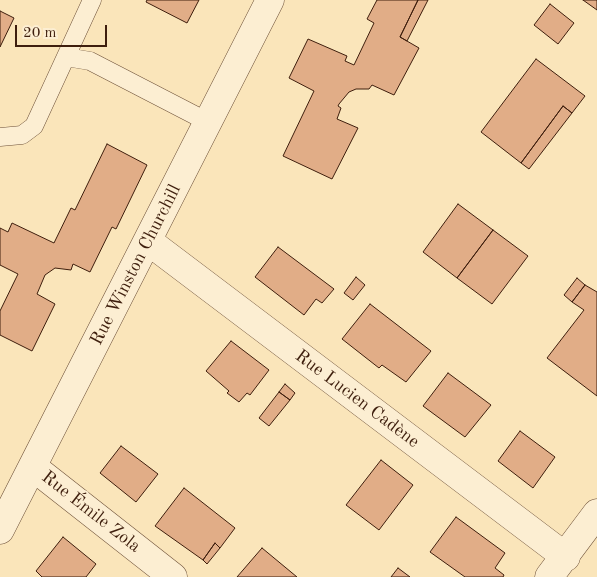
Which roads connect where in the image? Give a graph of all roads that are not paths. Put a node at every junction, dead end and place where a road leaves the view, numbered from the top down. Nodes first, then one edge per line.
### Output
1 (92, 0) edge
2 (270, 0) edge
3 (66, 56) junction
4 (208, 122) junction
5 (0, 137) edge
6 (148, 241) junction
7 (33, 466) junction
8 (597, 512) edge
9 (0, 530) edge
10 (557, 567) edge
11 (173, 577) edge

1 - 3 lane
2 - 4 street, Rue Winston Churchill
3 - 4 lane
3 - 5 lane
4 - 6 street, Rue Winston Churchill
6 - 7 street, Rue Winston Churchill
6 - 10 street, Rue Lucien Cadène
7 - 9 street, Rue Winston Churchill
7 - 11 street, Rue Émile Zola
8 - 10 street

